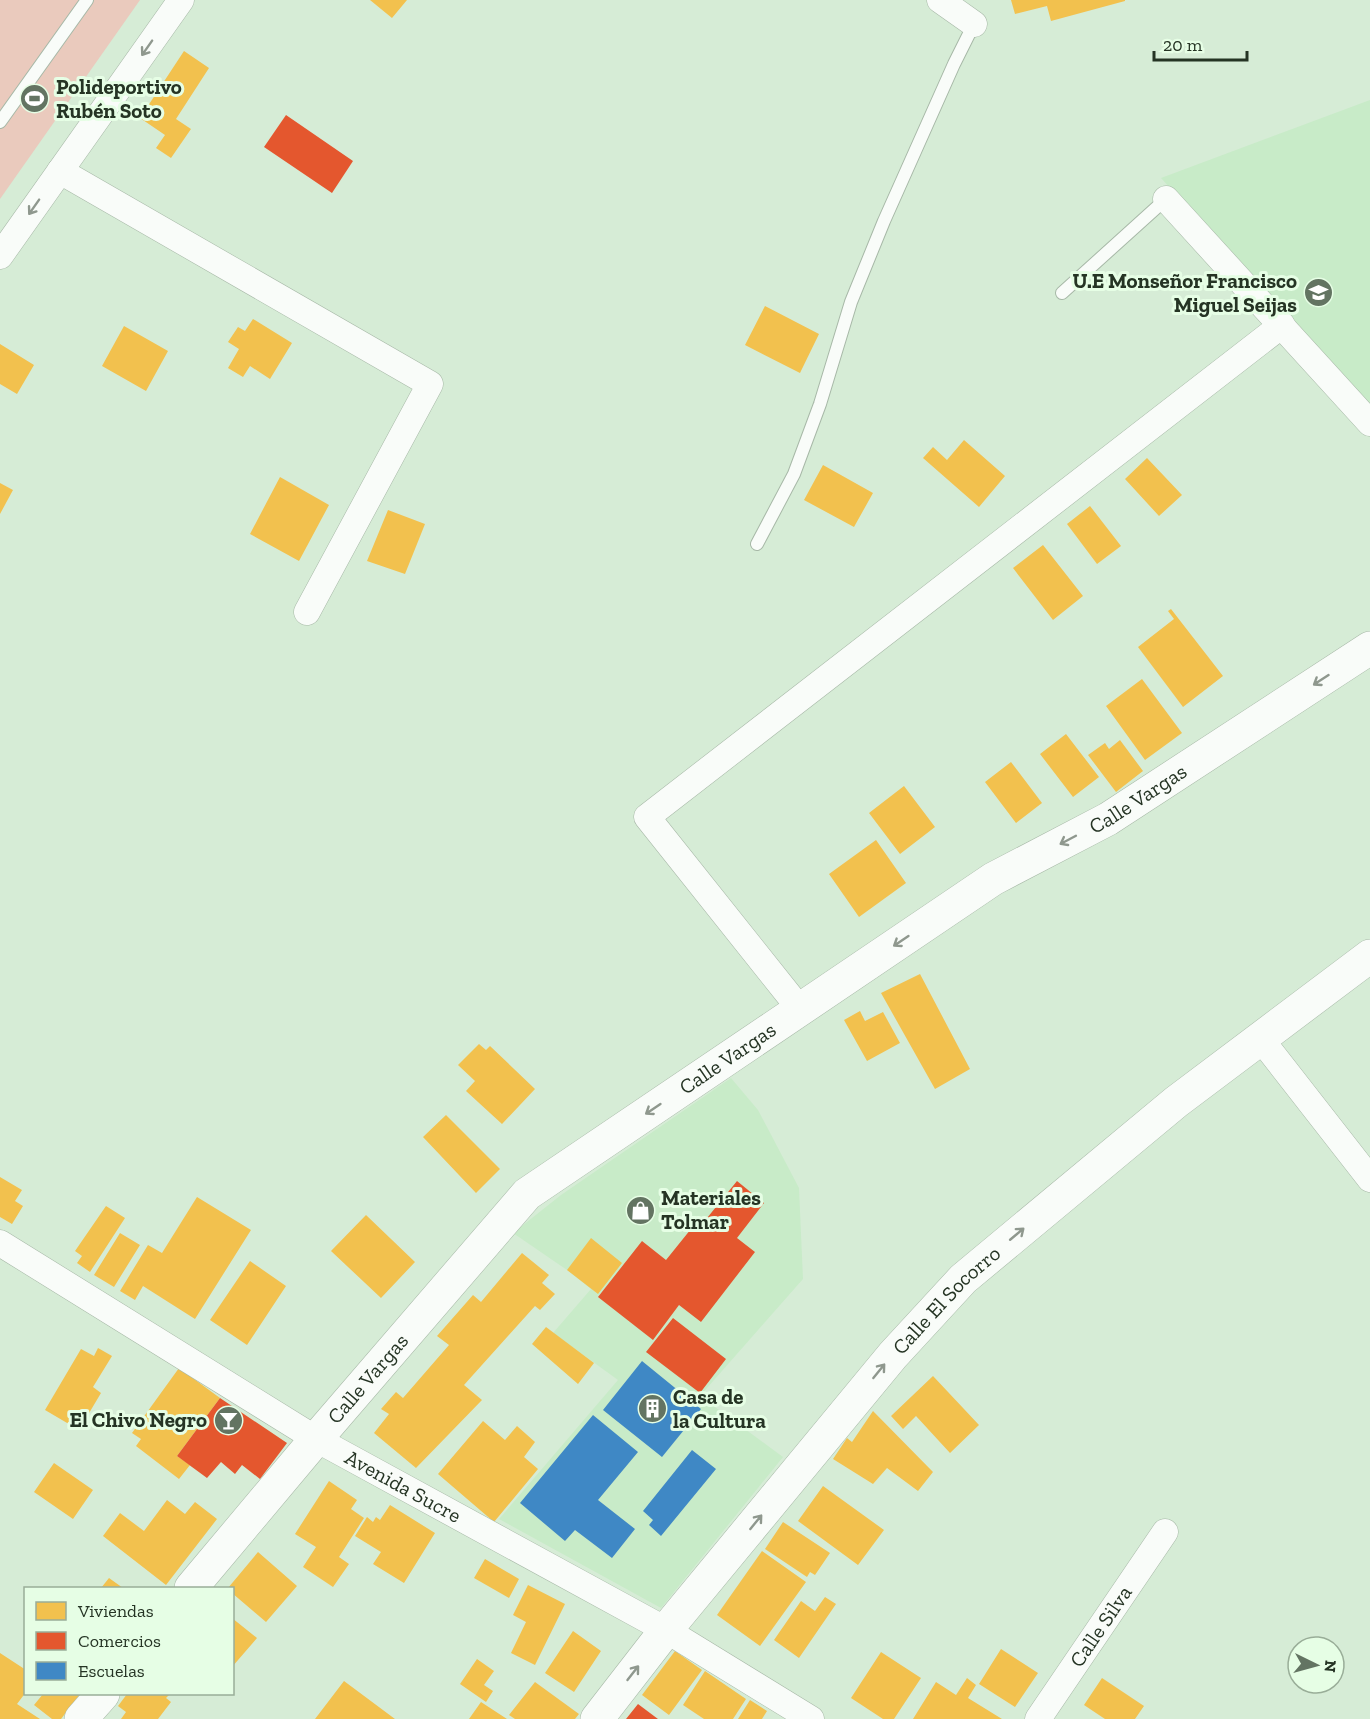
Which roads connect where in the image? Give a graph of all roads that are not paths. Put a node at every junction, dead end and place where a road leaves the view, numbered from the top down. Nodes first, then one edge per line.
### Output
1 (87, 0) edge
2 (180, 0) edge
3 (940, 0) edge
4 (974, 24) joint
5 (0, 122) edge
6 (60, 171) junction
7 (1166, 199) joint
8 (0, 256) edge
9 (1062, 293) dead end
10 (1282, 325) junction
11 (1370, 423) edge
12 (757, 544) dead end
13 (308, 612) dead end
14 (1370, 648) edge
15 (1370, 956) edge
16 (800, 1009) junction
17 (1260, 1038) junction
18 (1370, 1179) edge
19 (0, 1244) edge
20 (316, 1439) junction
21 (1165, 1532) dead end
22 (192, 1587) edge
23 (666, 1630) junction
24 (102, 1695) edge
25 (81, 1719) edge
26 (597, 1719) edge
27 (811, 1719) edge
28 (1038, 1719) edge

1 - 5 lane
2 -> 6 street
3 - 4 street
4 - 12 lane
6 -> 8 street
6 - 13 street
7 - 9 lane
7 - 10 street
10 - 11 street
10 - 16 street
14 -> 16 street, Calle Vargas
15 - 17 street, Calle El Socorro
16 -> 20 street, Calle Vargas
17 - 18 street
23 -> 17 street, Calle El Socorro
19 - 20 street, Avenida Sucre
20 - 22 street, Calle Vargas
20 - 23 street, Avenida Sucre
21 - 28 street, Calle Silva
26 -> 23 street, Calle El Socorro
23 - 27 street, Avenida Sucre
24 - 25 street

